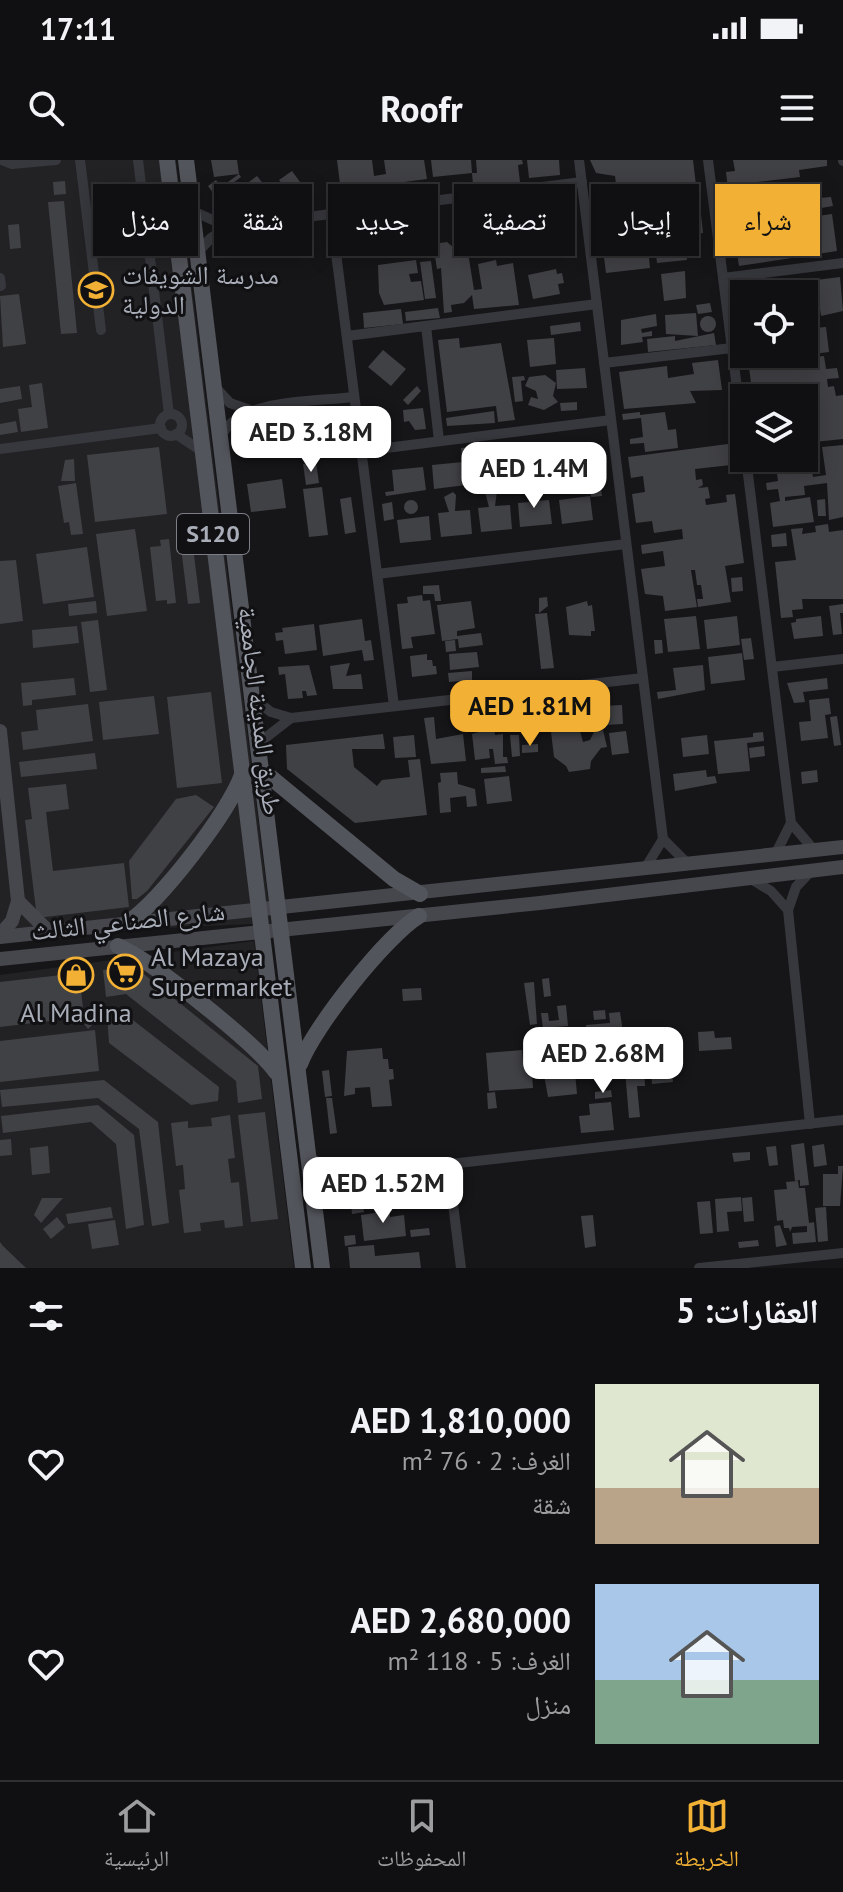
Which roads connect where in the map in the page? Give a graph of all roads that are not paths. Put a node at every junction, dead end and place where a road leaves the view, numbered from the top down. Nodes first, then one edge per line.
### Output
1 (2, 160) edge
2 (56, 160) edge
3 (80, 160) edge
4 (138, 160) edge
5 (167, 160) edge
6 (186, 160) edge
7 (579, 160) edge
8 (708, 160) edge
9 (582, 182) junction
10 (189, 184) edge
11 (438, 200) edge
12 (214, 236) edge
13 (198, 252) joint
14 (337, 256) edge
15 (179, 257) junction
16 (843, 263) edge
17 (0, 278) edge
18 (723, 278) junction
19 (1, 286) edge
20 (204, 297) junction
21 (597, 304) junction
22 (426, 326) junction
23 (101, 330) dead end
24 (730, 332) edge
25 (347, 336) junction
26 (730, 348) edge
27 (604, 363) junction
28 (216, 387) junction
29 (354, 397) junction
30 (197, 401) junction
31 (250, 410) junction
32 (174, 416) junction
33 (611, 420) junction
34 (161, 428) junction
35 (176, 434) junction
36 (221, 436) junction
37 (439, 441) junction
38 (0, 449) edge
39 (362, 451) junction
40 (203, 452) junction
41 (748, 472) edge
42 (626, 544) junction
43 (377, 574) junction
44 (843, 659) edge
45 (772, 667) junction
46 (643, 678) junction
47 (254, 699) junction
48 (394, 706) junction
49 (291, 718) junction
50 (0, 731) edge
51 (260, 742) junction
52 (244, 770) junction
53 (263, 771) junction
54 (791, 823) junction
55 (663, 839) junction
56 (843, 847) edge
57 (814, 850) junction
58 (775, 855) junction
59 (688, 864) junction
60 (843, 867) edge
61 (644, 870) junction
62 (812, 870) junction
63 (741, 880) junction
64 (257, 888) junction
65 (278, 888) junction
66 (420, 894) junction
67 (18, 901) junction
68 (299, 906) junction
69 (280, 907) junction
70 (259, 909) junction
71 (240, 910) junction
72 (788, 910) junction
73 (419, 916) junction
74 (127, 923) junction
75 (300, 928) junction
76 (283, 929) junction
77 (49, 932) junction
78 (261, 932) junction
79 (241, 933) junction
80 (0, 936) edge
81 (118, 946) junction
82 (285, 952) junction
83 (263, 955) junction
84 (0, 959) edge
85 (298, 1070) junction
86 (277, 1074) junction
87 (843, 1120) edge
88 (810, 1124) junction
89 (307, 1154) junction
90 (448, 1164) junction
91 (351, 1175) junction
92 (313, 1203) junction
93 (843, 1253) edge
94 (303, 1268) edge
95 (322, 1268) edge
96 (461, 1268) edge
97 (699, 1268) edge

1 - 2 street
3 - 23 street
4 - 32 street
5 - 15 main road, طريق المدينة الجامعية / S120
6 - 10 main road, طريق المدينة الجامعية / S120
7 - 9 street
8 - 18 street
9 - 11 street
9 - 21 street
12 - 13 street
13 - 20 main road, طريق المدينة الجامعية / S120
14 - 25 street
15 - 20 main road
15 - 30 main road, طريق المدينة الجامعية / S120
16 - 18 street
17 - 19 street
18 - 24 street
20 - 28 main road, طريق المدينة الجامعية / S120
21 - 22 street
21 - 27 street
22 - 25 street
22 - 37 street
25 - 29 street
26 - 27 street
27 - 33 street
28 - 31 street
28 - 36 main road, طريق المدينة الجامعية / S120
29 - 31 street
29 - 39 street
30 - 32 street
30 - 40 main road, طريق المدينة الجامعية / S120
31 - 36 street
32 - 34 street
32 - 35 street
33 - 37 street
33 - 42 street
34 - 35 street
34 - 38 street
35 - 40 street
36 - 47 main road, طريق المدينة الجامعية / S120
37 - 39 street
39 - 43 street
40 - 52 main road, طريق المدينة الجامعية / S120
41 - 45 street
42 - 43 street
42 - 46 street
43 - 48 street
44 - 45 street
45 - 54 street
46 - 48 street
46 - 55 street
47 - 49 street
47 - 51 main road, طريق المدينة الجامعية / S120
48 - 49 street
49 - 51 street
50 - 67 main road
51 - 53 main road, طريق المدينة الجامعية / S120
52 - 64 main road, طريق المدينة الجامعية / S120
52 - 74 main road
53 - 65 main road, طريق المدينة الجامعية / S120
53 - 66 main road
54 - 57 street
54 - 58 street
55 - 59 street
55 - 61 street
56 - 57 main road
57 - 58 main road
58 - 59 main road, شارع الصناعي الثالث
58 - 63 main road
59 - 61 main road, شارع الصناعي الثالث
60 - 62 main road, شارع الصناعي الثالث
61 - 66 main road, شارع الصناعي الثالث
62 - 63 main road, شارع الصناعي الثالث
62 - 72 street
63 - 72 street
63 - 73 main road, شارع الصناعي الثالث
64 - 65 main road
64 - 70 main road, طريق المدينة الجامعية / S120
65 - 69 main road, طريق المدينة الجامعية / S120
66 - 68 main road, شارع الصناعي الثالث
67 - 77 main road
67 - 80 main road
68 - 69 main road, شارع الصناعي الثالث
68 - 75 main road
69 - 70 main road, شارع الصناعي الثالث
69 - 76 main road, طريق المدينة الجامعية / S120
70 - 71 main road, شارع الصناعي الثالث
70 - 78 main road, طريق المدينة الجامعية / S120
71 - 74 main road, شارع الصناعي الثالث
71 - 79 main road
72 - 88 street
73 - 75 main road, شارع الصناعي الثالث
73 - 85 main road
74 - 77 main road, شارع الصناعي الثالث
75 - 76 main road, شارع الصناعي الثالث
76 - 78 main road, شارع الصناعي الثالث
76 - 82 main road, طريق المدينة الجامعية / S120
77 - 80 main road, شارع الصناعي الثالث
78 - 79 main road, شارع الصناعي الثالث
78 - 83 main road, طريق المدينة الجامعية / S120
79 - 81 main road, شارع الصناعي الثالث
81 - 84 main road, شارع الصناعي الثالث
81 - 86 main road
82 - 83 main road
82 - 85 main road, طريق المدينة الجامعية / S120
83 - 86 main road, طريق المدينة الجامعية / S120
85 - 89 main road, طريق المدينة الجامعية / S120
86 - 94 main road, طريق المدينة الجامعية / S120
87 - 88 street
88 - 90 street
89 - 91 street
89 - 92 main road, طريق المدينة الجامعية / S120
90 - 91 street
90 - 96 street
91 - 92 street
92 - 95 main road, طريق المدينة الجامعية / S120
93 - 97 street

